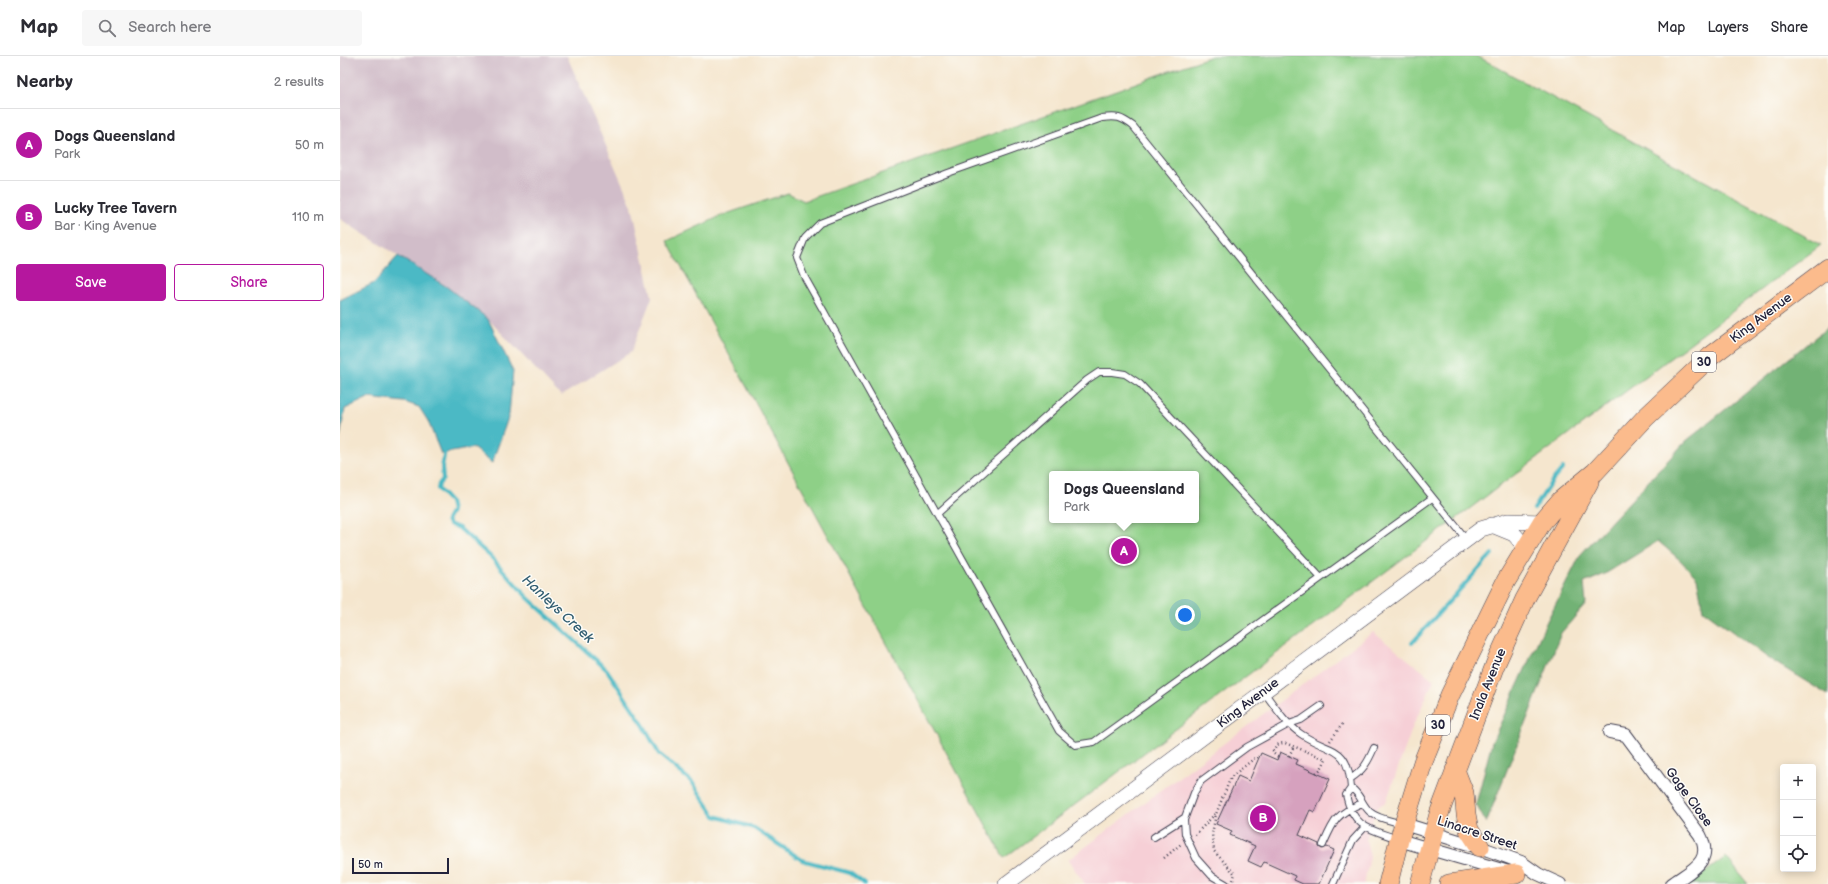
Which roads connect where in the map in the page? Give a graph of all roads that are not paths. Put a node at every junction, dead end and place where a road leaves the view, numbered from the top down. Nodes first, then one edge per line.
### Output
1 (1828, 268) edge
2 (1595, 472) junction
3 (1582, 494) joint
4 (1432, 498) junction
5 (938, 513) junction
6 (1546, 518) junction
7 (1492, 525) junction
8 (1467, 540) junction
9 (1526, 548) junction
10 (1321, 578) junction
11 (1263, 691) junction
12 (1321, 706) dead end
13 (1289, 724) junction
14 (1610, 732) dead end
15 (1374, 748) dead end
16 (1455, 770) junction
17 (1350, 779) junction
18 (1350, 788) junction
19 (1362, 803) junction
20 (1349, 808) junction
21 (1184, 818) junction
22 (1365, 827) junction
23 (1402, 832) junction
24 (1154, 837) dead end
25 (1431, 841) junction
26 (1323, 845) dead end
27 (1480, 847) junction
28 (1518, 868) junction
29 (1006, 884) edge
30 (1226, 884) edge
31 (1333, 884) edge
32 (1388, 884) edge
33 (1420, 884) edge
34 (1449, 884) edge
35 (1560, 884) edge
36 (1672, 884) edge

1 - 2 main road, King Avenue / 30
2 - 3 main road, King Avenue / 30
2 - 6 main road, King Avenue / 30
3 - 16 main road, Inala Avenue / 30
4 - 5 lane
4 - 8 lane
4 - 10 lane
5 - 10 lane
5 - 10 lane
6 - 7 street, King Avenue
6 - 9 main road, Inala Avenue / 30
7 - 8 street, King Avenue
7 - 9 street
8 - 11 street, King Avenue
9 - 23 main road, Inala Avenue / 30
11 - 13 lane
11 - 29 street, King Avenue
12 - 13 lane
13 - 17 lane
13 - 21 lane
14 - 36 street, Gage Close
15 - 17 lane
16 - 25 main road, Inala Avenue / 30
16 - 27 main road
17 - 18 lane
18 - 19 lane
18 - 20 lane
19 - 20 lane
19 - 23 lane
20 - 22 lane
20 - 26 lane
21 - 24 lane
21 - 30 lane
22 - 23 lane
22 - 31 lane
23 - 25 street, Linacre Street
23 - 32 main road, Inala Avenue / 30
25 - 27 street, Linacre Street
25 - 28 street, Linacre Street
25 - 33 main road, Inala Avenue / 30
27 - 28 street, Linacre Street
28 - 34 main road
28 - 35 street, Linacre Street

